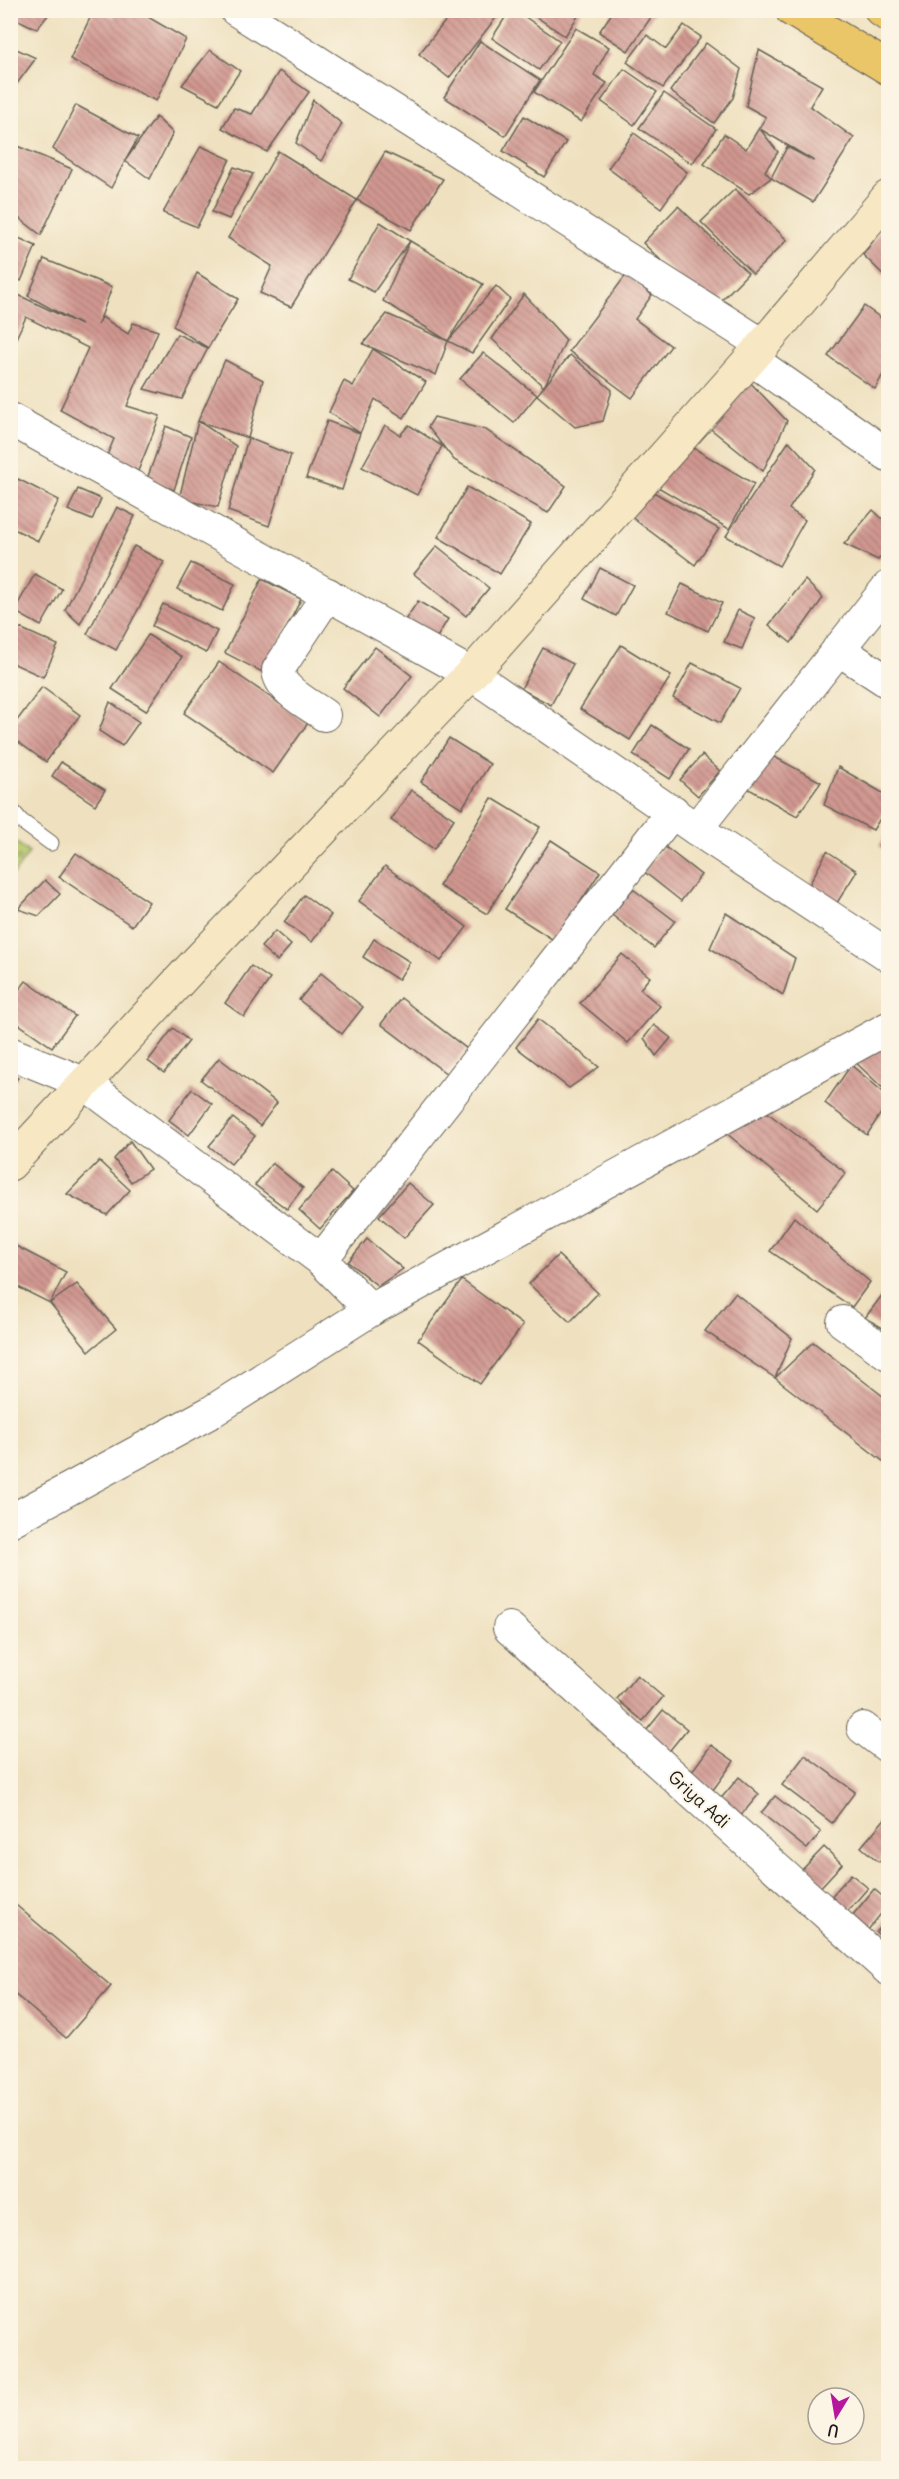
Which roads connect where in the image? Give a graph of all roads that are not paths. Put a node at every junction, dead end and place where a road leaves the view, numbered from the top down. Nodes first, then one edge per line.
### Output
1 (236, 10) edge
2 (792, 10) edge
3 (880, 10) edge
4 (888, 15) edge
5 (888, 68) edge
6 (888, 197) edge
7 (757, 352) junction
8 (10, 419) edge
9 (888, 455) edge
10 (888, 587) edge
11 (328, 594) junction
12 (838, 649) junction
13 (471, 674) junction
14 (888, 682) edge
15 (324, 715) dead end
16 (10, 808) edge
17 (685, 820) junction
18 (51, 843) dead end
19 (888, 955) edge
20 (888, 1028) edge
21 (10, 1053) edge
22 (84, 1083) junction
23 (10, 1164) edge
24 (321, 1260) junction
25 (371, 1310) junction
26 (843, 1322) dead end
27 (888, 1354) edge
28 (10, 1521) edge
29 (508, 1628) dead end
30 (863, 1728) dead end
31 (888, 1747) edge
32 (888, 1970) edge

1 - 7 street
2 - 5 main road
3 - 4 main road
6 - 7 main road
7 - 9 street
7 - 13 main road
8 - 11 street
10 - 12 street
11 - 13 street
11 - 15 street
12 - 14 street
12 - 17 street
13 - 17 street
13 - 22 main road
16 - 18 lane
17 - 19 street
17 - 24 street
20 - 25 street
21 - 22 street
22 - 23 main road
22 - 24 street
24 - 25 street
25 - 28 street
26 - 27 street
29 - 32 street, Griya Adi
30 - 31 street

